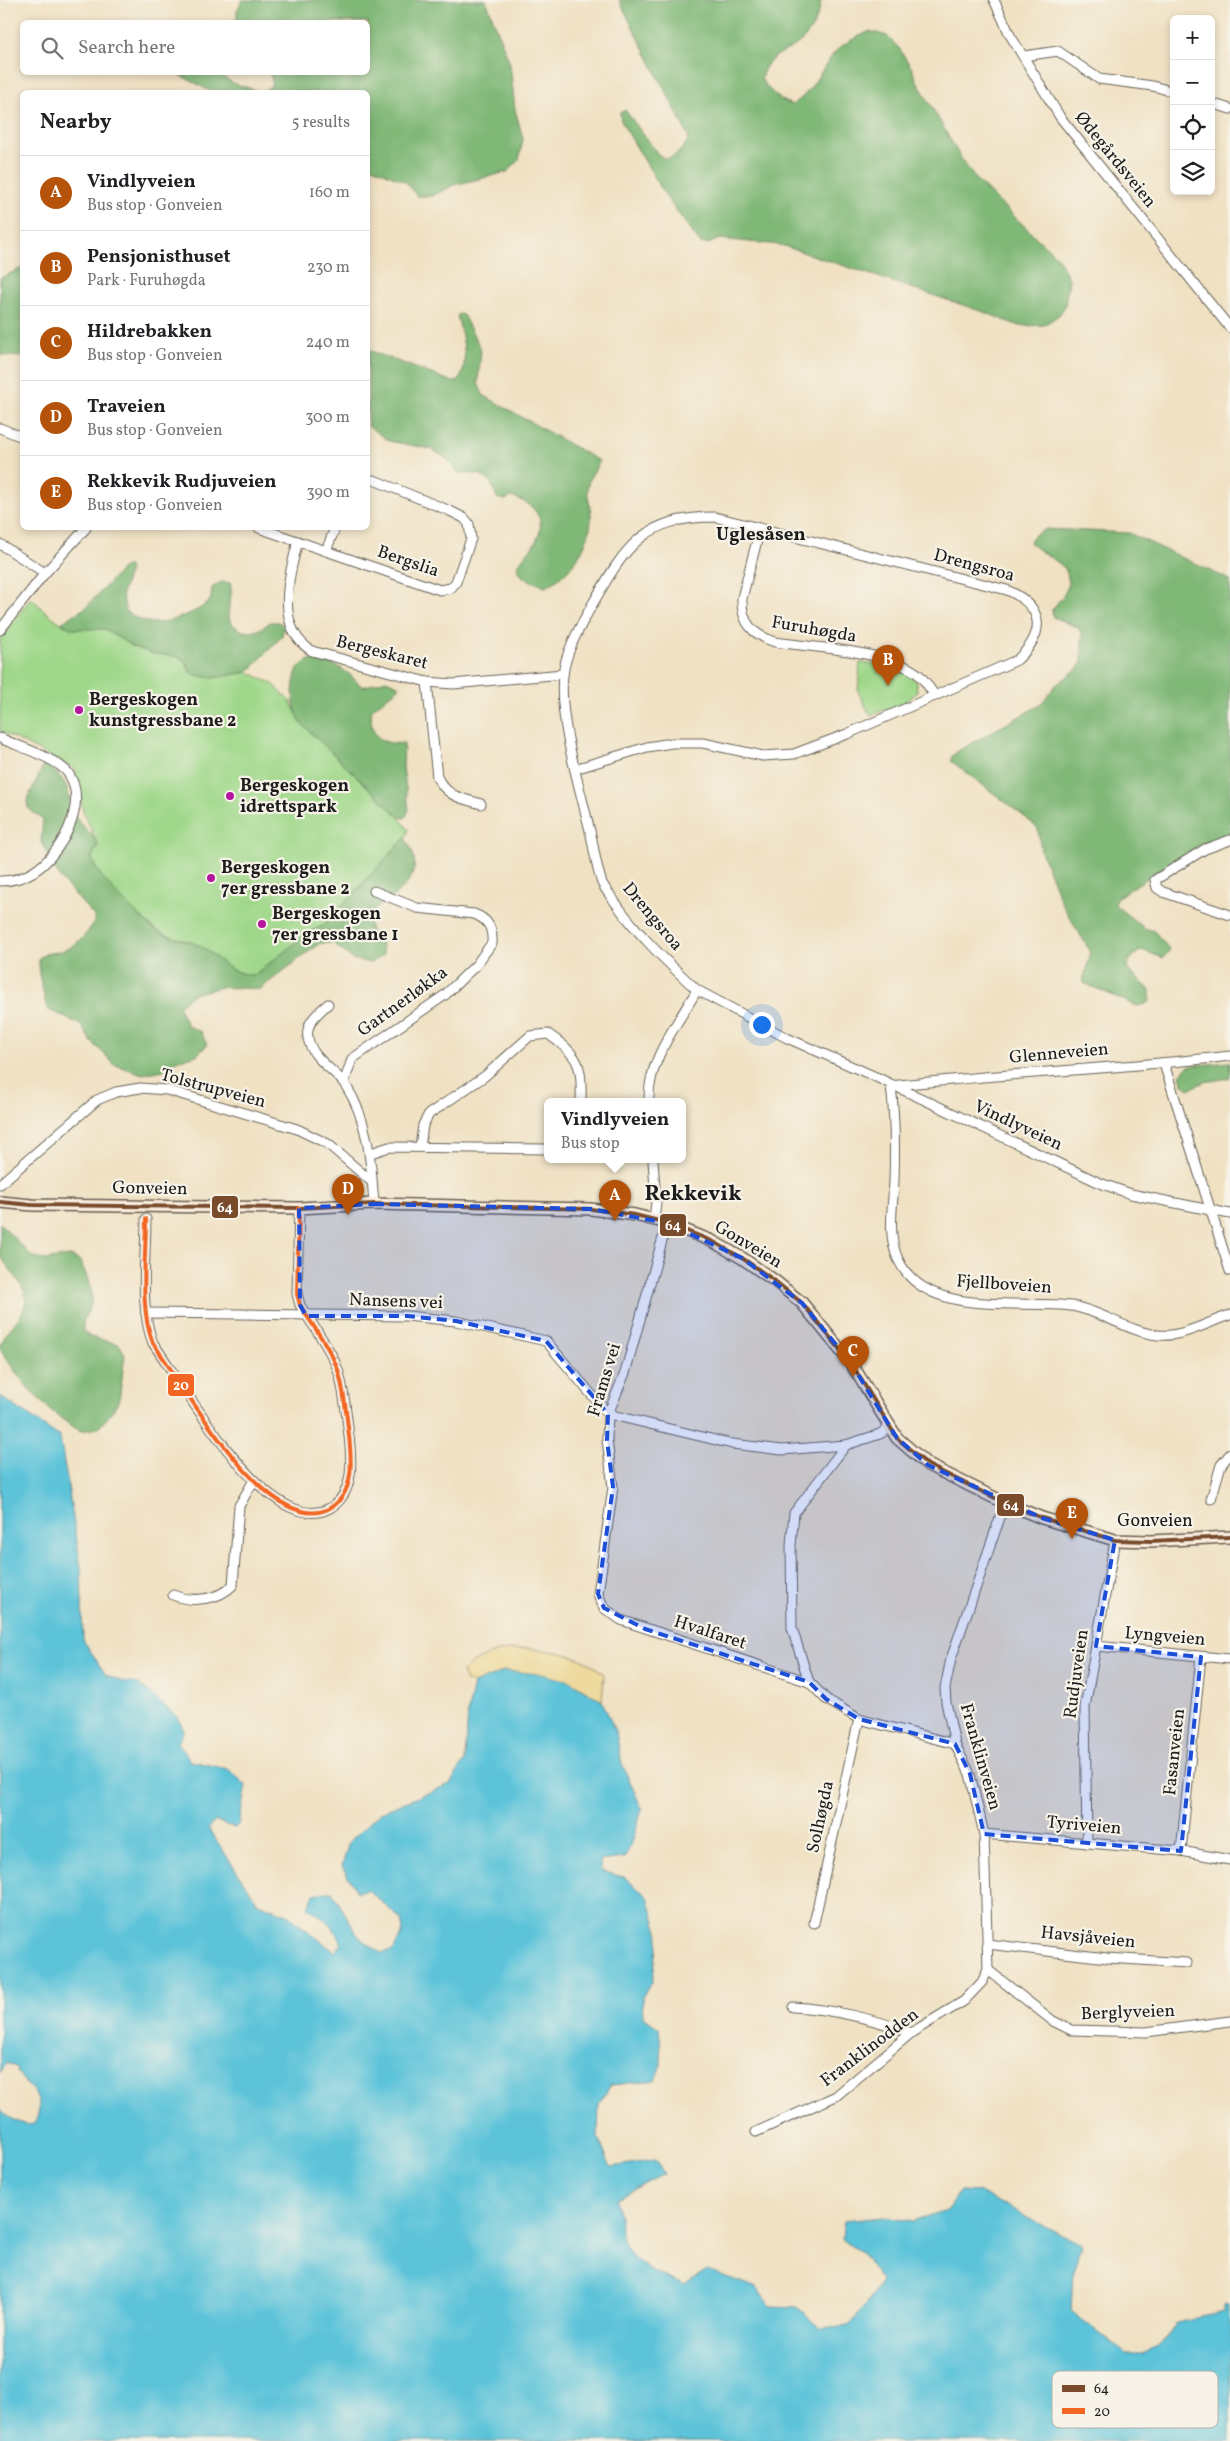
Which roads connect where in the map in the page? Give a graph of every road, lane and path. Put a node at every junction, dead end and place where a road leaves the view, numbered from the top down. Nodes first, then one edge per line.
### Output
1 (994, 0) edge
2 (1024, 56) junction
3 (1170, 91) edge
4 (1215, 105) edge
5 (1230, 109) edge
6 (1230, 328) edge
7 (0, 428) edge
8 (20, 436) edge
9 (370, 480) edge
10 (760, 529) junction
11 (84, 530) edge
12 (265, 530) edge
13 (334, 530) edge
14 (298, 541) junction
15 (0, 544) edge
16 (326, 551) junction
17 (45, 573) junction
18 (0, 630) edge
19 (563, 674) junction
20 (427, 682) junction
21 (935, 696) junction
22 (0, 738) edge
23 (575, 769) junction
24 (481, 804) dead end
25 (1230, 840) edge
26 (0, 881) edge
27 (374, 891) dead end
28 (1230, 915) edge
29 (697, 990) junction
30 (328, 1004) dead end
31 (1230, 1056) edge
32 (1164, 1064) junction
33 (344, 1083) junction
34 (892, 1086) junction
35 (581, 1098) edge
36 (649, 1098) edge
37 (420, 1147) junction
38 (544, 1148) edge
39 (371, 1153) junction
40 (653, 1163) edge
41 (372, 1182) junction
42 (0, 1184) edge
43 (0, 1202) edge
44 (374, 1204) junction
45 (299, 1208) junction
46 (1210, 1210) junction
47 (1230, 1214) edge
48 (146, 1219) dead end
49 (654, 1220) junction
50 (667, 1223) junction
51 (1230, 1271) edge
52 (146, 1313) junction
53 (1230, 1315) edge
54 (306, 1316) junction
55 (608, 1414) junction
56 (890, 1427) junction
57 (846, 1444) junction
58 (1230, 1454) edge
59 (254, 1480) junction
60 (1211, 1499) dead end
61 (1005, 1503) junction
62 (1230, 1537) edge
63 (1115, 1540) junction
64 (173, 1595) dead end
65 (604, 1608) joint
66 (1096, 1646) junction
67 (1201, 1657) junction
68 (1230, 1659) edge
69 (809, 1682) junction
70 (859, 1719) junction
71 (955, 1744) junction
72 (984, 1834) junction
73 (1087, 1843) junction
74 (1181, 1851) junction
75 (1230, 1860) edge
76 (814, 1923) dead end
77 (987, 1944) junction
78 (1187, 1963) dead end
79 (988, 1970) junction
80 (793, 2007) dead end
81 (1230, 2021) edge
82 (911, 2033) junction
83 (756, 2132) dead end

1 - 2 street, Ødegårdsveien
2 - 3 street
2 - 6 street, Ødegårdsveien
4 - 5 street
7 - 8 street
9 - 16 street, Bergslia
10 - 19 street, Drengsroa
10 - 21 street, Furuhøgda
10 - 21 street, Drengsroa
11 - 17 street
12 - 14 street, Bergslia
13 - 16 street
14 - 16 street, Bergslia
14 - 20 street, Bergeskaret
15 - 17 street
17 - 18 street
19 - 20 street, Bergeskaret
19 - 23 street, Drengsroa
20 - 24 street
21 - 23 street, Drengsroa
22 - 26 street
23 - 29 street, Drengsroa
25 - 28 street
27 - 33 street, Gartnerløkka
29 - 34 street, Vindlyveien
29 - 36 street
30 - 33 street
31 - 32 street, Glenneveien
32 - 34 street, Glenneveien
32 - 46 street
33 - 39 street
34 - 46 street, Vindlyveien
34 - 53 street, Fjellboveien
35 - 37 street
37 - 38 street
37 - 39 street
39 - 41 street
40 - 49 street
41 - 42 street, Tolstrupveien
41 - 44 street
43 - 45 street, Gonveien
44 - 45 street, Gonveien
44 - 49 street, Gonveien
45 - 54 street
46 - 47 street, Vindlyveien
46 - 51 street
48 - 52 street
49 - 50 street, Gonveien
50 - 55 street, Frams vei
50 - 56 street, Gonveien
52 - 54 street, Nansens vei
52 - 59 street
54 - 55 street, Nansens vei
54 - 59 street
55 - 57 street
55 - 65 street, Frams vei
56 - 57 street
56 - 61 street, Gonveien
57 - 69 street
58 - 60 street
59 - 64 street
61 - 63 street, Gonveien
61 - 71 street, Franklinveien
62 - 63 street, Gonveien
63 - 66 street, Rudjuveien
65 - 69 street, Hvalfaret
66 - 67 street, Lyngveien
66 - 73 street, Rudjuveien
67 - 68 street, Lyngveien
67 - 74 street, Fasanveien
69 - 70 street
70 - 71 street
70 - 76 street, Solhøgda
71 - 72 street, Franklinveien
72 - 73 street, Tyriveien
72 - 77 street, Franklinveien
73 - 74 street, Tyriveien
74 - 75 street
77 - 78 street, Havsjåveien
77 - 79 street, Franklinveien
79 - 81 street, Berglyveien
79 - 82 street, Franklinodden
80 - 82 street
82 - 83 street, Franklinodden

